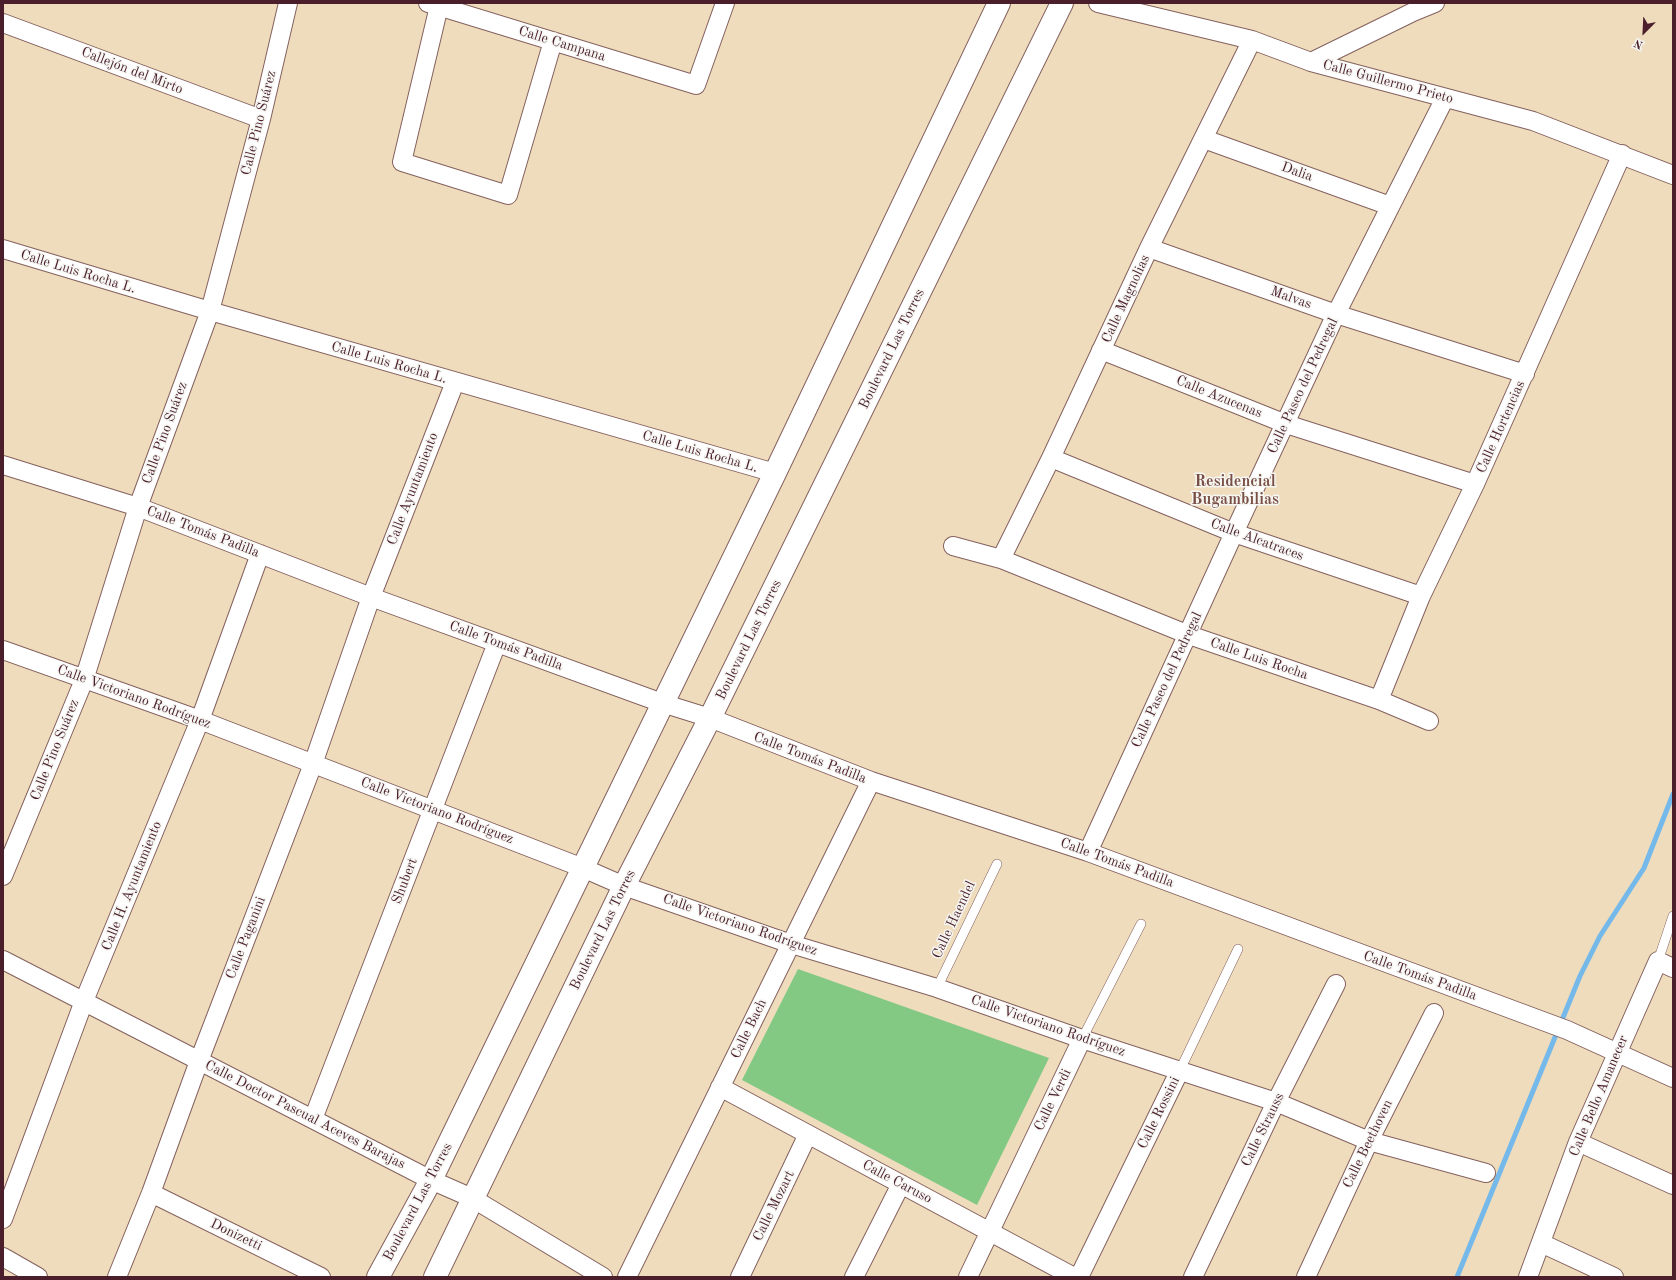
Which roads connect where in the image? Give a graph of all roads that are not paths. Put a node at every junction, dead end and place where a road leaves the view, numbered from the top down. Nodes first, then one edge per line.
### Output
1 (288, 3) edge
2 (725, 3) edge
3 (999, 3) edge
4 (1062, 3) edge
5 (1098, 3) edge
6 (1435, 3) edge
7 (433, 5) edge
8 (1413, 8) edge
9 (3, 23) edge
10 (1252, 40) junction
11 (553, 41) junction
12 (1312, 62) junction
13 (1445, 98) junction
14 (261, 120) junction
15 (1204, 138) junction
16 (1622, 154) junction
17 (1673, 175) edge
18 (1390, 206) junction
19 (1150, 248) junction
20 (3, 249) edge
21 (210, 311) junction
22 (1336, 314) junction
23 (1102, 350) junction
24 (1525, 374) junction
25 (455, 382) junction
26 (1286, 424) junction
27 (1051, 458) junction
28 (3, 465) edge
29 (775, 473) junction
30 (1475, 484) junction
31 (138, 507) junction
32 (1234, 533) junction
33 (953, 546) dead end
34 (260, 554) junction
35 (1001, 559) junction
36 (1421, 596) junction
37 (371, 597) junction
38 (1188, 634) junction
39 (496, 643) junction
40 (3, 650) edge
41 (84, 680) junction
42 (1379, 700) junction
43 (662, 703) junction
44 (710, 718) junction
45 (200, 720) junction
46 (1429, 721) dead end
47 (313, 764) junction
48 (871, 781) junction
49 (432, 809) junction
50 (1088, 852) junction
51 (997, 864) dead end
52 (583, 868) junction
53 (3, 876) edge
54 (624, 886) junction
55 (1673, 916) edge
56 (1141, 924) dead end
57 (791, 944) junction
58 (1238, 949) dead end
59 (3, 960) edge
60 (1665, 964) edge
61 (1336, 984) dead end
62 (938, 988) junction
63 (84, 1001) junction
64 (1434, 1013) dead end
65 (1082, 1039) junction
66 (1617, 1053) junction
67 (199, 1061) junction
68 (1180, 1070) junction
69 (1673, 1078) edge
70 (720, 1087) junction
71 (1276, 1102) junction
72 (313, 1119) junction
73 (808, 1134) junction
74 (1369, 1141) junction
75 (1578, 1142) junction
76 (1486, 1173) dead end
77 (431, 1180) junction
78 (901, 1184) junction
79 (1673, 1185) edge
80 (151, 1193) junction
81 (472, 1198) junction
82 (3, 1219) edge
83 (990, 1232) junction
84 (1541, 1243) junction
85 (3, 1257) edge
86 (38, 1277) edge
87 (117, 1277) edge
88 (321, 1277) edge
89 (378, 1277) edge
90 (435, 1277) edge
91 (603, 1277) edge
92 (627, 1277) edge
93 (740, 1277) edge
94 (854, 1277) edge
95 (968, 1277) edge
96 (1074, 1277) edge
97 (1079, 1277) edge
98 (1193, 1277) edge
99 (1306, 1277) edge
100 (1528, 1277) edge
101 (1614, 1277) edge

1 - 14 street, Calle Pino Suárez
2 - 11 street, Calle Campana
3 - 29 street, Boulevard Las Torres
4 - 44 street, Boulevard Las Torres
5 - 10 street, Calle Guillermo Prieto
6 - 8 street
7 - 11 street, Calle Campana
7 - 11 street
8 - 12 street
9 - 14 street, Callejón del Mirto
10 - 12 street, Calle Guillermo Prieto
10 - 15 street, Calle Magnolias
12 - 13 street, Calle Guillermo Prieto
13 - 16 street, Calle Guillermo Prieto
13 - 18 street, Calle Paseo del Pedregal
14 - 21 street, Calle Pino Suárez
15 - 18 street, Dalia
15 - 19 street, Calle Magnolias
16 - 17 street, Calle Guillermo Prieto
16 - 24 street, Calle Hortencias
18 - 22 street, Calle Paseo del Pedregal
19 - 22 street, Malvas
19 - 23 street, Calle Magnolias
20 - 21 street, Calle Luis Rocha L.
21 - 25 street, Calle Luis Rocha L.
21 - 31 street, Calle Pino Suárez
22 - 24 street, Malvas
22 - 26 street, Calle Paseo del Pedregal
23 - 26 street, Calle Azucenas
23 - 27 street, Calle Magnolias
24 - 30 street, Calle Hortencias
25 - 29 street, Calle Luis Rocha L.
25 - 37 street, Calle Ayuntamiento
26 - 30 street, Calle Azucenas
26 - 32 street, Calle Paseo del Pedregal
27 - 32 street, Calle Alcatraces
27 - 35 street, Calle Magnolias
28 - 31 street, Calle Tomás Padilla
29 - 43 street, Boulevard Las Torres
30 - 36 street, Calle Hortencias
31 - 34 street, Calle Tomás Padilla
31 - 41 street, Calle Pino Suárez
32 - 36 street, Calle Alcatraces
32 - 38 street, Calle Paseo del Pedregal
33 - 35 street, Calle Luis Rocha
34 - 37 street, Calle Tomás Padilla
34 - 45 street, Calle H. Ayuntamiento
35 - 38 street, Calle Luis Rocha
36 - 42 street, Calle Hortencias
37 - 39 street, Calle Tomás Padilla
37 - 47 street, Calle Paganini
38 - 42 street, Calle Luis Rocha
38 - 50 street, Calle Paseo del Pedregal
39 - 43 street, Calle Tomás Padilla
39 - 49 street, Shubert
40 - 41 street, Calle Victoriano Rodríguez
41 - 45 street, Calle Victoriano Rodríguez
41 - 53 street, Calle Pino Suárez
42 - 46 street, Calle Luis Rocha
43 - 44 street, Calle Tomás Padilla
43 - 52 street, Boulevard Las Torres
44 - 48 street, Calle Tomás Padilla
44 - 54 street, Boulevard Las Torres
45 - 47 street, Calle Victoriano Rodríguez
45 - 63 street, Calle H. Ayuntamiento
47 - 49 street, Calle Victoriano Rodríguez
47 - 67 street, Calle Paganini
48 - 50 street, Calle Tomás Padilla
48 - 57 street, Calle Bach
49 - 52 street, Calle Victoriano Rodríguez
49 - 72 street, Shubert
50 - 66 street, Calle Tomás Padilla
51 - 62 lane, Calle Haendel
52 - 54 street, Calle Victoriano Rodríguez
52 - 77 street, Boulevard Las Torres
54 - 57 street, Calle Victoriano Rodríguez
54 - 81 street, Boulevard Las Torres
55 - 60 lane, Calle Bello Amanecer
56 - 65 lane, Calle Verdi
57 - 62 street, Calle Victoriano Rodríguez
57 - 70 street, Calle Bach
58 - 68 lane, Calle Rossini
59 - 63 street, Calle Doctor Pascual Aceves Barajas
60 - 66 street, Calle Bello Amanecer
61 - 71 street, Calle Strauss
62 - 65 street, Calle Victoriano Rodríguez
63 - 67 street, Calle Doctor Pascual Aceves Barajas
63 - 82 street, Calle H. Ayuntamiento
64 - 74 street, Calle Beethoven
65 - 68 street, Calle Victoriano Rodríguez
65 - 83 street, Calle Verdi
66 - 69 street, Calle Tomás Padilla
66 - 75 street, Calle Bello Amanecer
67 - 72 street, Calle Doctor Pascual Aceves Barajas
67 - 80 street, Calle Paganini
68 - 71 street, Calle Victoriano Rodríguez
68 - 97 street, Calle Rossini
70 - 73 street, Calle Caruso
70 - 92 street, Calle Bach
71 - 74 street, Calle Victoriano Rodríguez
71 - 98 street, Calle Strauss
72 - 77 street, Calle Doctor Pascual Aceves Barajas
73 - 78 street, Calle Caruso
73 - 93 street, Calle Mozart
74 - 76 street, Calle Victoriano Rodríguez
74 - 99 street, Calle Beethoven
75 - 79 street
75 - 84 street, Calle Bello Amanecer
77 - 81 street, Calle Doctor Pascual Aceves Barajas
77 - 89 street, Boulevard Las Torres
78 - 83 street, Calle Caruso
78 - 94 street
80 - 87 street, Calle Paganini
80 - 88 street, Donizetti
81 - 90 street, Boulevard Las Torres
81 - 91 street, Calle Doctor Pascual Aceves Barajas
83 - 95 street, Calle Verdi
83 - 96 street, Calle Caruso
84 - 100 street, Calle Bello Amanecer
84 - 101 street
85 - 86 street

